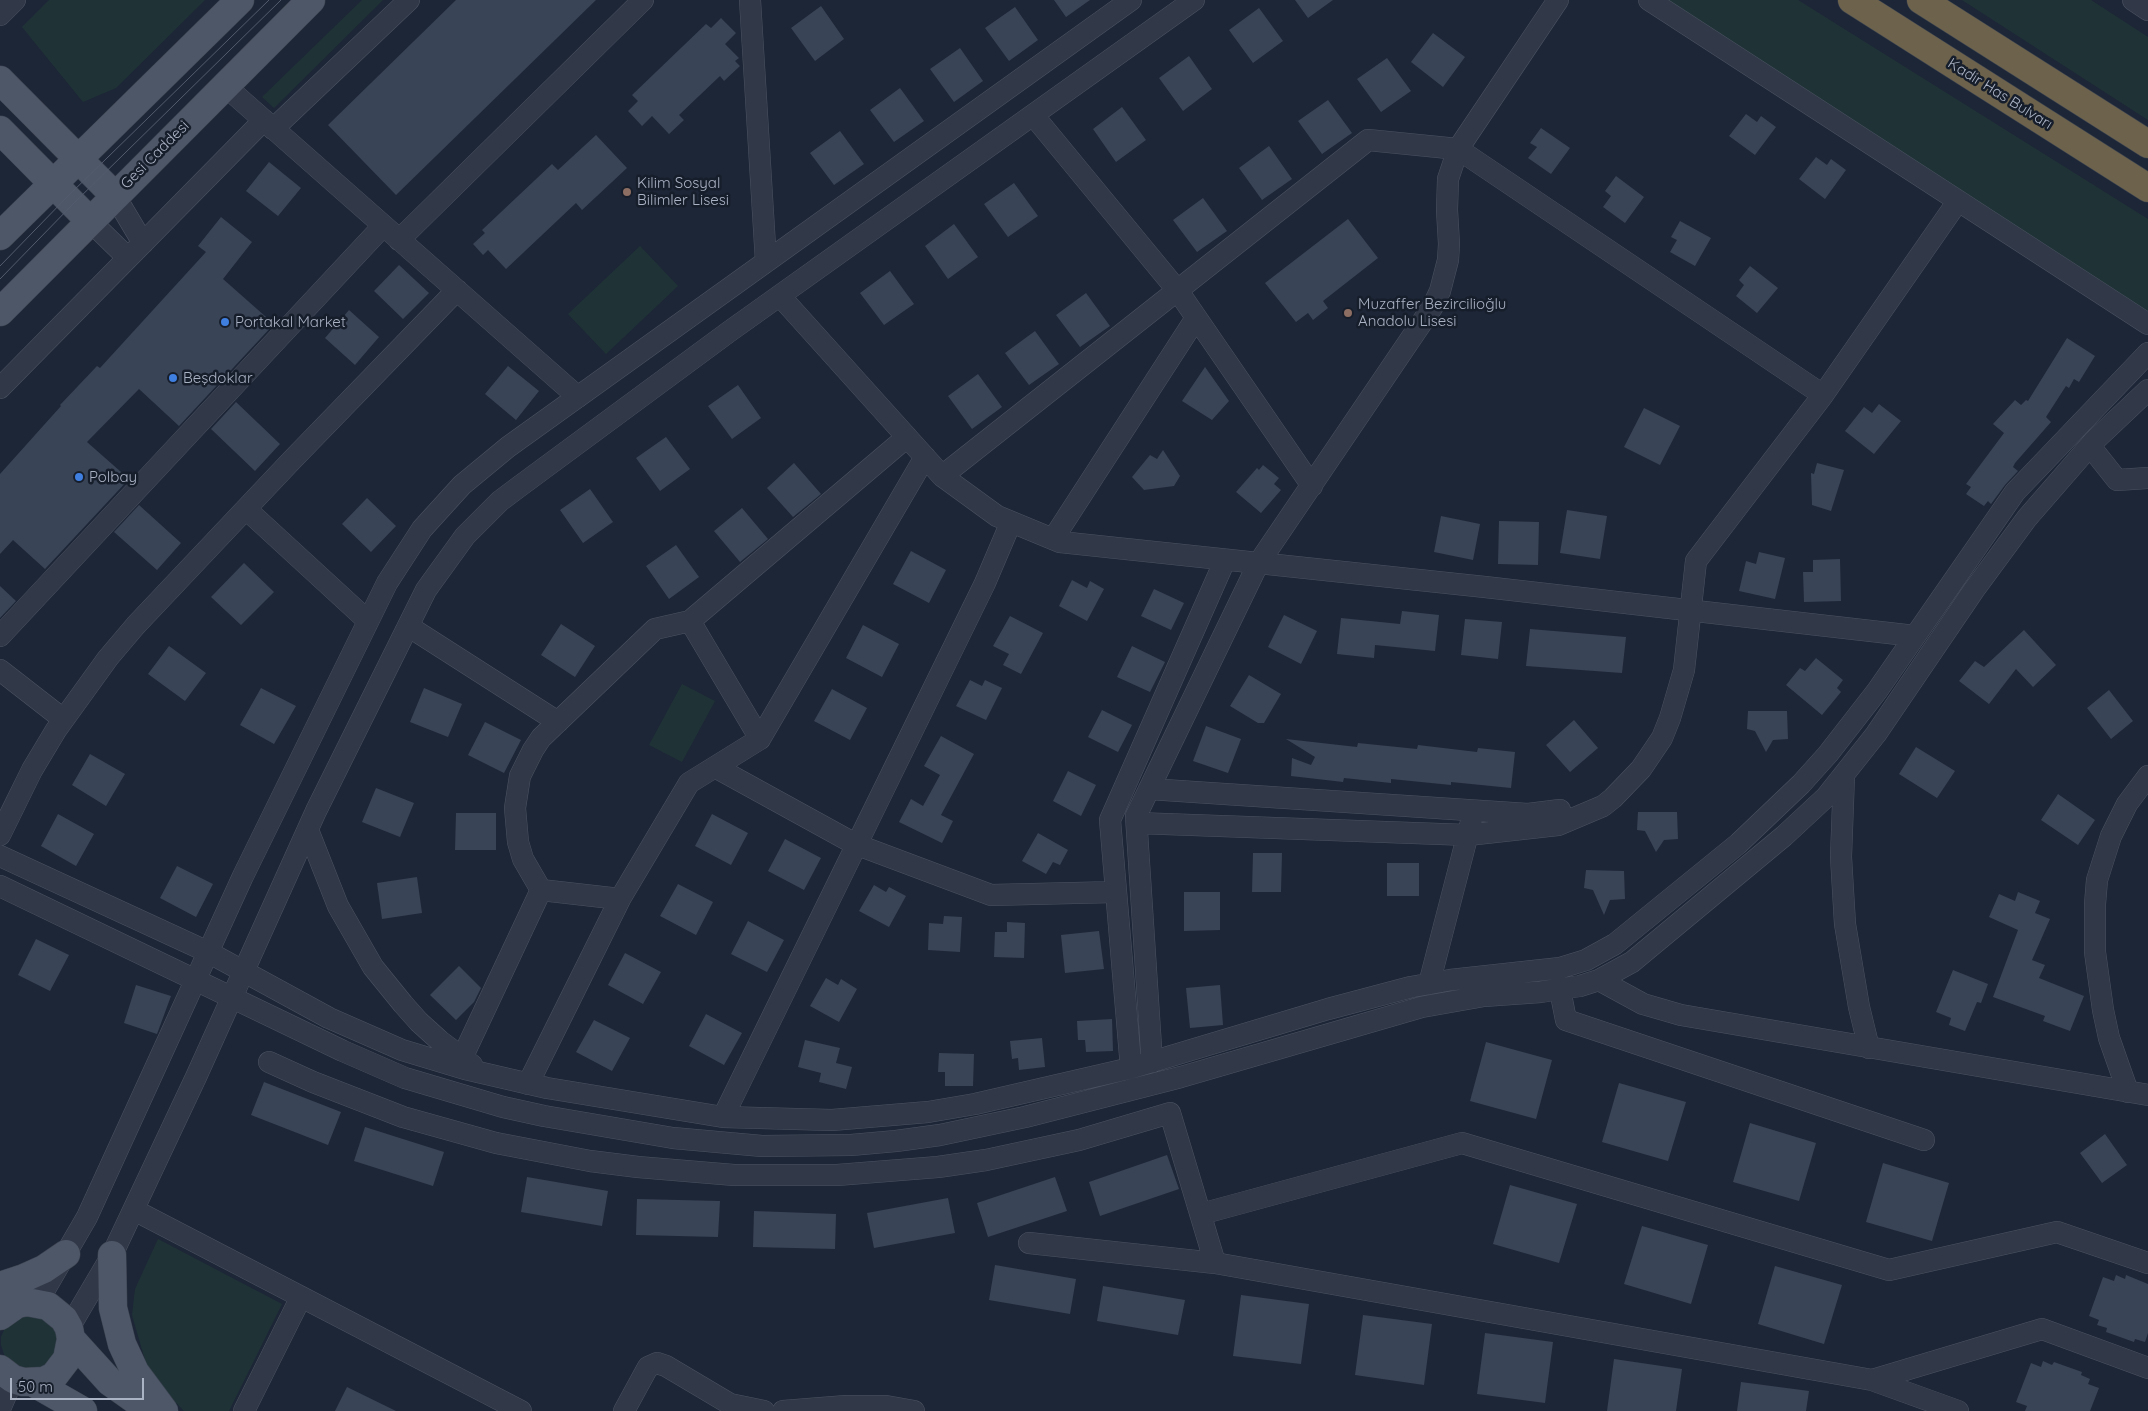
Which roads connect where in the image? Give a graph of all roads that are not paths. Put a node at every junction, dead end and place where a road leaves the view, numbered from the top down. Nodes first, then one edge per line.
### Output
1 (15, 0) edge
2 (240, 0) edge
3 (311, 0) edge
4 (409, 0) edge
5 (643, 0) edge
6 (751, 0) edge
7 (1131, 0) edge
8 (1194, 0) edge
9 (1558, 0) edge
10 (1649, 0) edge
11 (1852, 0) edge
12 (1920, 0) edge
13 (0, 15) edge
14 (0, 80) edge
15 (224, 85) junction
16 (1034, 115) junction
17 (269, 125) junction
18 (0, 130) edge
19 (2148, 144) edge
20 (1458, 149) junction
21 (78, 159) junction
22 (54, 183) junction
23 (2148, 188) edge
24 (115, 196) junction
25 (1958, 200) junction
26 (90, 221) junction
27 (391, 233) junction
28 (0, 236) edge
29 (143, 243) junction
30 (128, 258) junction
31 (766, 262) junction
32 (456, 290) junction
33 (1178, 291) junction
34 (780, 296) junction
35 (0, 312) edge
36 (1196, 318) junction
37 (2148, 324) edge
38 (2148, 353) edge
39 (0, 388) edge
40 (2148, 390) edge
41 (1823, 396) junction
42 (578, 398) junction
43 (906, 437) junction
44 (2090, 446) junction
45 (925, 457) junction
46 (942, 476) junction
47 (2148, 478) edge
48 (1312, 486) junction
49 (246, 509) junction
50 (1011, 522) junction
51 (1053, 539) junction
52 (1225, 560) junction
53 (1258, 564) junction
54 (1684, 610) junction
55 (368, 621) junction
56 (690, 621) junction
57 (408, 626) junction
58 (0, 636) edge
59 (1915, 636) junction
60 (0, 670) edge
61 (63, 720) junction
62 (558, 722) junction
63 (760, 739) junction
64 (716, 767) junction
65 (1844, 776) junction
66 (2148, 776) edge
67 (1149, 789) junction
68 (1474, 810) junction
69 (1137, 824) junction
70 (308, 830) junction
71 (0, 835) edge
72 (1468, 835) junction
73 (855, 844) junction
74 (0, 856) edge
75 (0, 886) edge
76 (541, 890) junction
77 (1116, 892) junction
78 (620, 899) junction
79 (208, 952) junction
80 (244, 971) junction
81 (195, 980) junction
82 (1599, 980) junction
83 (1429, 984) junction
84 (1560, 990) junction
85 (232, 999) junction
86 (1870, 1048) junction
87 (462, 1058) junction
88 (269, 1062) dead end
89 (1152, 1062) junction
90 (1130, 1068) junction
91 (486, 1074) junction
92 (1165, 1081) junction
93 (528, 1084) junction
94 (2138, 1094) edge
95 (1170, 1113) junction
96 (722, 1117) junction
97 (1924, 1140) dead end
98 (134, 1210) junction
99 (1201, 1214) junction
100 (1029, 1243) dead end
101 (66, 1254) junction
102 (112, 1255) junction
103 (1215, 1263) junction
104 (2148, 1263) edge
105 (301, 1297) junction
106 (11, 1302) edge
107 (70, 1333) junction
108 (2148, 1368) edge
109 (16, 1377) edge
110 (1872, 1380) junction
111 (0, 1409) edge
112 (83, 1411) edge
113 (151, 1411) edge
114 (164, 1411) edge
115 (244, 1411) edge
116 (521, 1411) edge
117 (624, 1411) edge
118 (764, 1411) edge
119 (783, 1411) edge
120 (914, 1411) edge
121 (1958, 1411) edge

1 - 13 street
2 - 21 main road
3 - 15 main road, Gesi Caddesi
4 - 17 street
5 - 27 street
6 - 31 street
7 - 31 street
8 - 16 street
9 - 20 street
10 - 25 street
11 - 23 highway, Kadir Has Bulvarı
12 - 19 highway
14 - 21 main road
15 - 17 street
15 - 24 main road, Gesi Caddesi
16 - 33 street
16 - 34 street
17 - 27 street
17 - 29 street
18 - 22 main road
20 - 33 street
20 - 41 street
20 - 48 street
21 - 22 main road
21 - 24 main road
22 - 26 main road
22 - 28 main road
24 - 26 main road, Gesi Caddesi
24 - 29 street
25 - 37 street
25 - 41 street
26 - 30 street
26 - 35 main road, Gesi Caddesi
27 - 32 street
27 - 58 street
29 - 30 street
30 - 39 street
31 - 42 street
32 - 42 street
32 - 49 street
33 - 36 street
33 - 46 street
34 - 43 street
34 - 57 street
36 - 48 street
36 - 51 street
38 - 59 street
40 - 44 street
41 - 54 street
42 - 55 street
43 - 45 street
43 - 56 street
44 - 47 street
44 - 65 street
45 - 46 street
45 - 63 street
46 - 50 street
48 - 53 street
49 - 55 street
49 - 61 street
50 - 51 street
50 - 73 street
51 - 52 street
52 - 53 street
52 - 77 street
53 - 54 street
53 - 67 street
54 - 59 street
54 - 68 street
54 - 72 street
55 - 79 street
56 - 62 street
56 - 63 street
57 - 62 street
57 - 70 street
59 - 83 street
60 - 61 street
61 - 71 street
62 - 76 street
63 - 64 street
64 - 73 street
64 - 78 street
65 - 82 street
65 - 86 street
66 - 94 street
67 - 68 street
67 - 69 street
68 - 72 street
69 - 72 street
69 - 89 street
70 - 80 street
70 - 87 street
72 - 83 street
73 - 77 street
73 - 96 street
74 - 79 street
75 - 81 street
76 - 78 street
76 - 87 street
77 - 90 street
78 - 93 street
79 - 80 street
79 - 81 street
80 - 85 street
80 - 91 street
81 - 85 street
81 - 101 street
82 - 84 street
82 - 86 street
83 - 89 street
84 - 92 street
84 - 97 street
85 - 92 street
85 - 98 street
86 - 94 street
87 - 91 street
88 - 95 street
89 - 90 street
90 - 96 street
91 - 93 street
92 - 95 street
93 - 96 street
95 - 99 street
98 - 102 street
98 - 105 street
99 - 103 street
99 - 104 street
100 - 103 street
101 - 106 street
101 - 106 main road
102 - 107 street
102 - 114 main road
103 - 110 street
105 - 115 street
105 - 116 street
106 - 107 main road
107 - 109 main road
107 - 113 main road
108 - 110 street
109 - 111 street
109 - 112 main road
110 - 121 street
117 - 118 street
119 - 120 street

